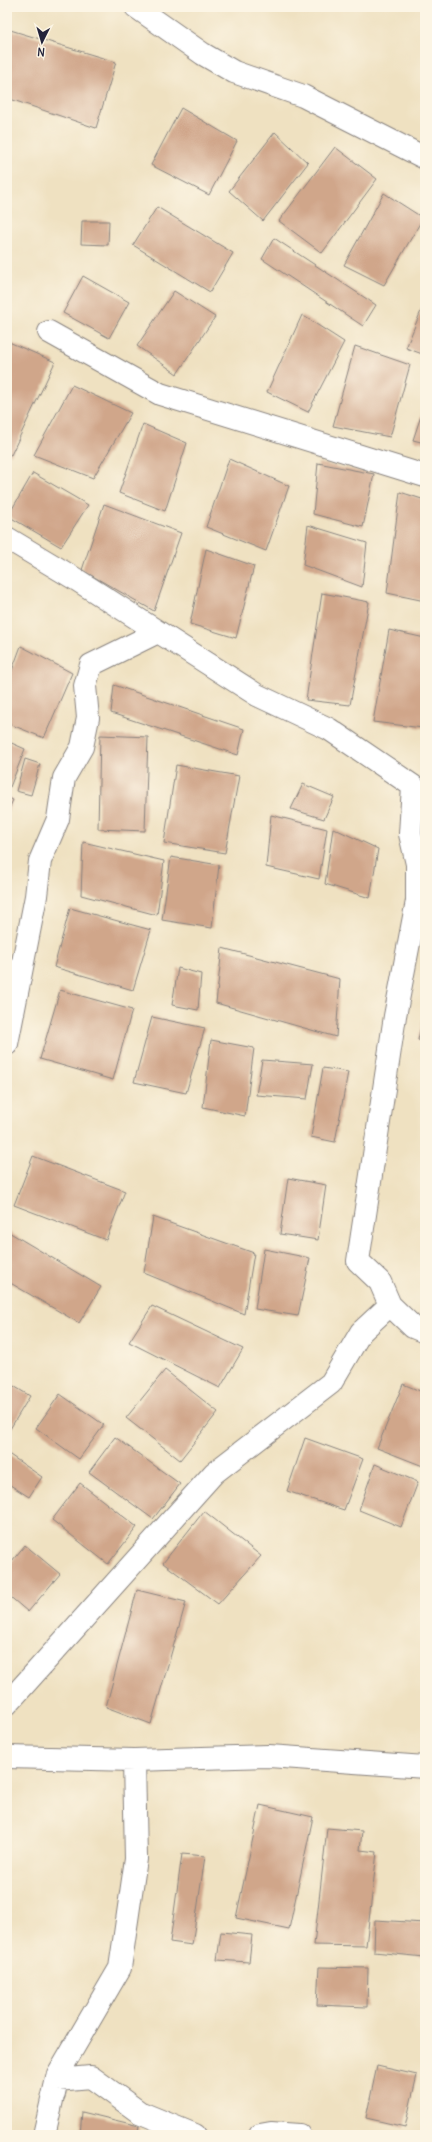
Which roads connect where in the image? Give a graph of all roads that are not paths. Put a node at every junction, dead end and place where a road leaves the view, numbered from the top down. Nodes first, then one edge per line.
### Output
1 (136, 7) edge
2 (425, 158) edge
3 (49, 332) dead end
4 (425, 476) edge
5 (7, 538) edge
6 (158, 632) junction
7 (425, 791) edge
8 (410, 834) junction
9 (7, 1044) edge
10 (390, 1305) junction
11 (425, 1332) edge
12 (7, 1704) edge
13 (7, 1757) edge
14 (134, 1760) junction
15 (425, 1767) edge
16 (44, 2135) edge
17 (195, 2135) edge
18 (260, 2135) edge
19 (299, 2135) edge

1 - 2 street
3 - 4 street
5 - 6 street
6 - 8 street
6 - 9 street
7 - 8 street
8 - 10 street
10 - 11 street
10 - 12 street
13 - 14 street
14 - 15 street
14 - 16 street
16 - 17 street
18 - 19 street

